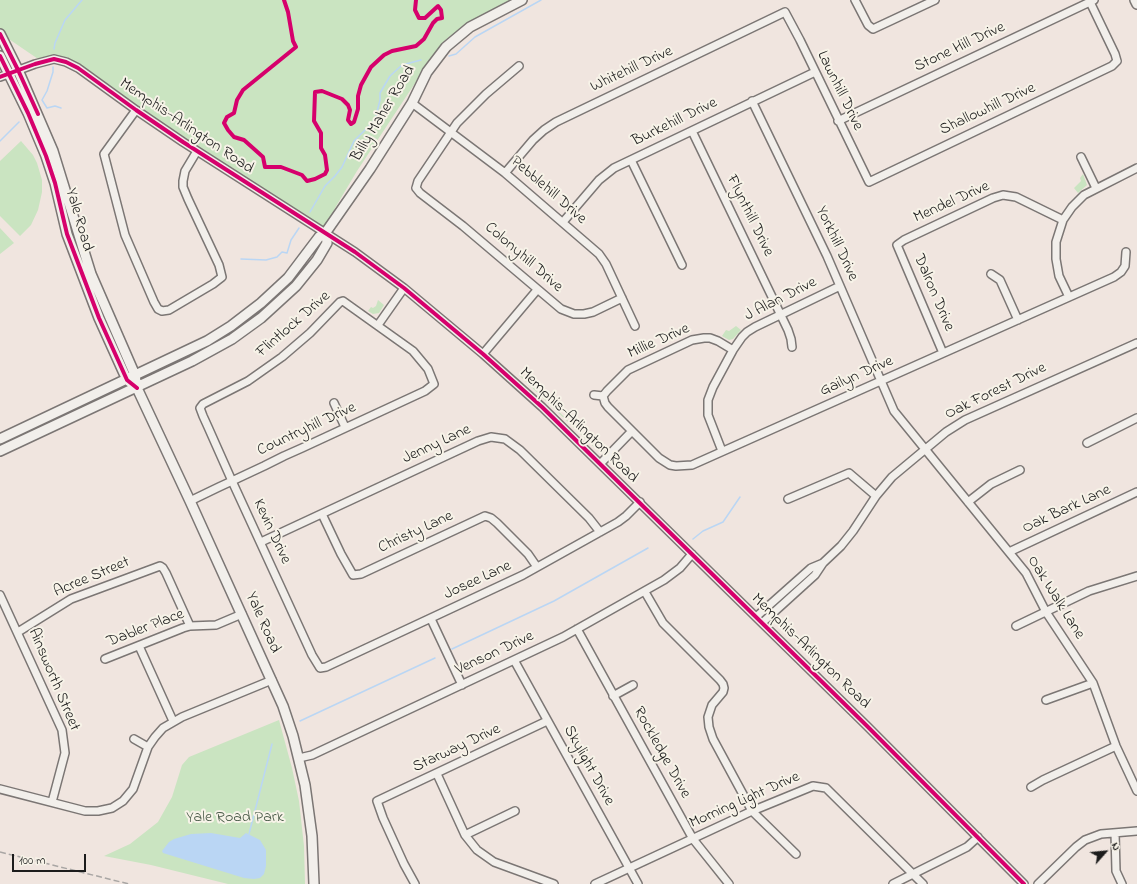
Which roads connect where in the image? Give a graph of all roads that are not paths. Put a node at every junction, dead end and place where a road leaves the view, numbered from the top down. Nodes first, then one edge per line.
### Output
1 (522, 0) edge
2 (855, 0) edge
3 (933, 0) edge
4 (1135, 0) edge
5 (1092, 1) edge
6 (1137, 4) edge
7 (785, 12) joint
8 (0, 34) edge
9 (0, 56) edge
10 (519, 66) dead end
11 (14, 72) junction
12 (815, 72) junction
13 (0, 77) edge
14 (752, 102) junction
15 (412, 103) junction
16 (136, 110) junction
17 (838, 121) junction
18 (692, 131) junction
19 (450, 132) junction
20 (198, 151) junction
21 (1081, 157) dead end
22 (631, 160) junction
23 (1137, 168) edge
24 (505, 173) junction
25 (869, 182) joint
26 (1096, 188) junction
27 (1063, 220) junction
28 (563, 222) junction
29 (326, 232) junction
30 (897, 245) joint
31 (1126, 252) dead end
32 (682, 265) dead end
33 (991, 274) dead end
34 (840, 286) junction
35 (404, 288) junction
36 (537, 290) junction
37 (1069, 297) junction
38 (622, 298) junction
39 (780, 314) junction
40 (243, 318) junction
41 (1018, 320) junction
42 (378, 325) junction
43 (635, 326) dead end
44 (250, 327) junction
45 (1137, 343) edge
46 (792, 347) dead end
47 (734, 350) junction
48 (943, 353) junction
49 (483, 354) junction
50 (131, 377) junction
51 (882, 381) junction
52 (137, 388) junction
53 (594, 395) dead end
54 (603, 396) junction
55 (890, 401) joint
56 (334, 403) dead end
57 (201, 407) joint
58 (42, 419) junction
59 (1136, 421) edge
60 (345, 428) junction
61 (47, 430) junction
62 (632, 431) junction
63 (0, 439) edge
64 (1087, 443) dead end
65 (924, 450) junction
66 (0, 451) edge
67 (722, 451) junction
68 (600, 464) junction
69 (1020, 470) dead end
70 (232, 480) junction
71 (1137, 492) edge
72 (876, 496) junction
73 (788, 499) dead end
74 (190, 500) junction
75 (640, 502) junction
76 (968, 502) junction
77 (322, 514) junction
78 (600, 532) junction
79 (261, 542) junction
80 (1009, 552) junction
81 (692, 554) junction
82 (537, 567) junction
83 (1137, 576) edge
84 (645, 592) junction
85 (0, 595) edge
86 (1046, 612) junction
87 (242, 614) junction
88 (430, 619) junction
89 (759, 620) junction
90 (190, 626) junction
91 (1016, 626) dead end
92 (577, 629) junction
93 (18, 632) junction
94 (138, 646) junction
95 (105, 659) dead end
96 (514, 660) junction
97 (320, 668) joint
98 (272, 680) junction
99 (1093, 683) junction
100 (462, 685) junction
101 (633, 685) dead end
102 (613, 696) junction
103 (1046, 700) dead end
104 (173, 721) junction
105 (547, 721) junction
106 (134, 739) dead end
107 (1116, 746) junction
108 (148, 747) junction
109 (299, 758) junction
110 (437, 774) junction
111 (1031, 787) dead end
112 (0, 789) edge
113 (1137, 791) edge
114 (52, 802) junction
115 (515, 811) dead end
116 (752, 811) junction
117 (1137, 831) edge
118 (1115, 833) junction
119 (465, 835) junction
120 (978, 837) junction
121 (693, 839) junction
122 (796, 854) dead end
123 (630, 869) junction
124 (913, 874) junction
125 (314, 884) edge
126 (415, 884) edge
127 (554, 884) edge
128 (595, 884) edge
129 (638, 884) edge
130 (729, 884) edge
131 (893, 884) edge
132 (923, 884) edge
133 (1024, 884) edge
134 (1038, 884) edge
135 (1122, 884) edge

1 - 15 main road, Billy Maher Road
2 - 3 street
4 - 6 main road
5 - 17 street, Stone Hill Drive
5 - 25 street, Shallowhill Drive
7 - 12 street, Lawnhill Drive
7 - 24 street, Whitehill Drive
8 - 11 main road, Yale Road
9 - 11 main road, Yale Road
10 - 19 street
11 - 13 street, Memphis-Arlington Road
11 - 16 street, Memphis-Arlington Road
11 - 50 main road, Yale Road
12 - 14 street, Burkehill Drive
12 - 17 street, Lawnhill Drive
14 - 18 street, Burkehill Drive
14 - 34 street, Yorkhill Drive
15 - 19 street, Pebblehill Drive
15 - 29 main road, Billy Maher Road
16 - 20 street, Memphis-Arlington Road
16 - 20 street
17 - 25 street, Lawnhill Drive
18 - 22 street, Burkehill Drive
18 - 39 street, Flynthill Drive
19 - 24 street, Pebblehill Drive
19 - 36 street, Colonyhill Drive
20 - 29 street, Memphis-Arlington Road
21 - 26 street
22 - 28 street, Burkehill Drive
22 - 32 street
23 - 26 street
24 - 28 street, Pebblehill Drive
26 - 27 street
27 - 30 street, Mendel Drive
27 - 37 street
28 - 38 street, Pebblehill Drive
29 - 35 street, Memphis-Arlington Road
29 - 40 main road, Billy Maher Road
29 - 44 main road
30 - 48 street, Dalron Drive
31 - 37 street, Gailyn Drive
33 - 41 street
34 - 39 street, J Alan Drive
34 - 51 street, Yorkhill Drive
35 - 42 street
35 - 49 street, Memphis-Arlington Road
36 - 38 street, Colonyhill Drive
36 - 49 street
37 - 41 street, Gailyn Drive
38 - 43 street, Pebblehill Drive
39 - 46 street, Flynthill Drive
39 - 47 street, J Alan Drive
40 - 44 main road
40 - 50 main road, Billy Maher Road
41 - 48 street, Gailyn Drive
42 - 57 street, Flintlock Drive
42 - 60 street, Countryhill Drive
44 - 52 main road
45 - 65 street, Oak Forest Drive
47 - 54 street, Millie Drive
47 - 67 street, J Alan Drive
48 - 51 street, Gailyn Drive
49 - 68 street, Memphis-Arlington Road
50 - 52 main road, Yale Road
50 - 58 main road, Billy Maher Road
51 - 55 street, Yorkhill Drive
51 - 67 street, Gailyn Drive
52 - 61 main road
52 - 74 main road, Yale Road
53 - 54 street
54 - 62 street, Gailyn Drive
55 - 65 street, Oak Walk Lane
56 - 60 street
57 - 70 street, Kevin Drive
58 - 61 main road
58 - 63 main road, Billy Maher Road
59 - 64 street
60 - 70 street, Countryhill Drive
61 - 66 main road
62 - 67 street, Gailyn Drive
62 - 68 street
65 - 72 street, Oak Forest Drive
65 - 76 street, Oak Walk Lane
68 - 75 street, Memphis-Arlington Road
69 - 76 street
70 - 74 street, Countryhill Drive
70 - 79 street, Kevin Drive
71 - 80 street, Oak Bark Lane
72 - 73 street
72 - 89 street, Oak Forest Drive
74 - 87 main road, Yale Road
75 - 78 street, Josee Lane
75 - 81 street, Memphis-Arlington Road
76 - 80 street, Oak Walk Lane
77 - 78 street, Jenny Lane
77 - 79 street, Jenny Lane
77 - 82 street, Christy Lane
78 - 82 street, Josee Lane
79 - 97 street, Kevin Drive
80 - 86 street, Oak Walk Lane
81 - 84 street, Venson Drive
81 - 89 street, Memphis-Arlington Road
82 - 88 street, Josee Lane
83 - 86 street
84 - 92 street, Venson Drive
84 - 116 street
85 - 93 street, Ainsworth Street
86 - 91 street
86 - 99 street, Oak Walk Lane
87 - 90 street, Dabler Place
87 - 98 main road, Yale Road
88 - 97 street, Josee Lane
88 - 100 street
89 - 120 street, Memphis-Arlington Road
90 - 93 street, Acree Street
90 - 94 street, Dabler Place
92 - 96 street, Venson Drive
92 - 102 street, Rockledge Drive
93 - 114 street, Ainsworth Street
94 - 95 street, Dabler Place
94 - 104 street
96 - 100 street, Venson Drive
96 - 105 street, Skylight Drive
98 - 104 street
98 - 109 main road, Yale Road
99 - 103 street
99 - 107 street, Oak Walk Lane
100 - 109 street, Venson Drive
101 - 102 street
102 - 121 street, Rockledge Drive
104 - 108 street
105 - 110 street, Starway Drive
105 - 123 street, Skylight Drive
106 - 108 street
107 - 111 street
107 - 113 street, Oak Walk Lane
108 - 114 street
109 - 125 main road, Yale Road
110 - 119 street
110 - 126 street, Starway Drive
112 - 114 street
115 - 119 street
116 - 121 street, Morning Light Drive
116 - 122 street
116 - 124 street, Morning Light Drive
117 - 118 street
118 - 134 street
118 - 135 street
119 - 127 street
120 - 124 street
120 - 133 street, Memphis-Arlington Road
121 - 123 street, Morning Light Drive
121 - 130 street, Rockledge Drive
123 - 128 street, Morning Light Drive
123 - 129 street, Skylight Drive
124 - 131 street
124 - 132 street, Morning Light Drive

